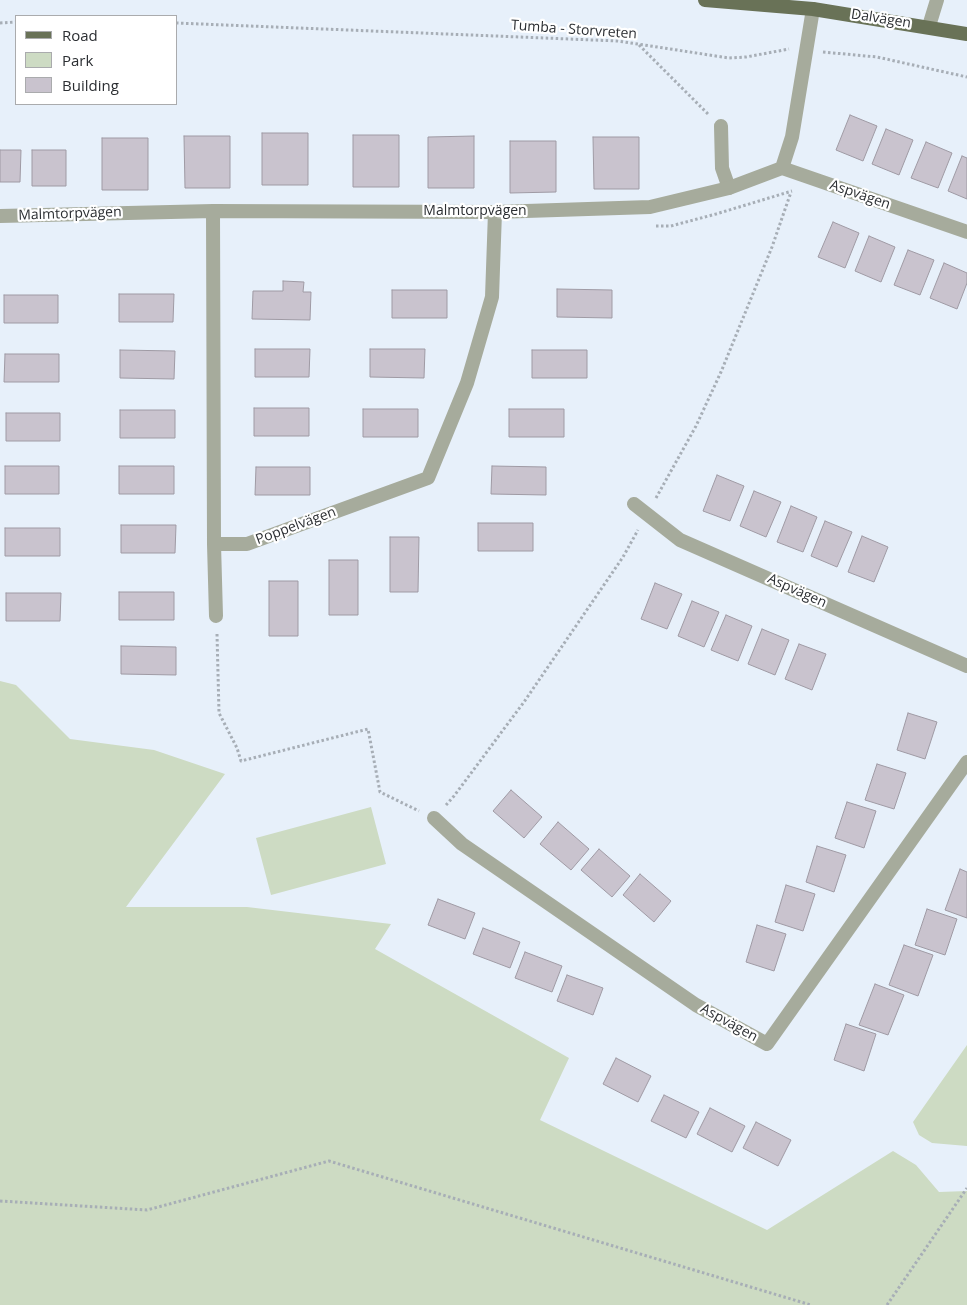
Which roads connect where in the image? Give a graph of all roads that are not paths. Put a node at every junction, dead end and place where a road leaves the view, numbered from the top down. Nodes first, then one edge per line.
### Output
1 (705, 0) edge
2 (937, 0) edge
3 (813, 9) junction
4 (929, 26) junction
5 (967, 34) edge
6 (721, 126) road end
7 (782, 168) junction
8 (729, 188) junction
9 (214, 211) junction
10 (495, 212) junction
11 (0, 216) edge
12 (967, 232) edge
13 (634, 504) dead end
14 (214, 544) junction
15 (216, 616) road end
16 (967, 666) edge
17 (967, 762) edge
18 (434, 818) road end

1 - 3 main road, Dalvägen
2 - 4 street
3 - 4 main road, Dalvägen
3 - 7 street
4 - 5 main road, Dalvägen
6 - 8 street
7 - 8 street, Malmtorpvägen
7 - 12 street, Aspvägen
8 - 10 street, Malmtorpvägen
9 - 10 street, Malmtorpvägen
9 - 11 street, Malmtorpvägen
9 - 14 street
10 - 14 street, Poppelvägen
13 - 16 street, Aspvägen
14 - 15 street
17 - 18 street, Aspvägen

